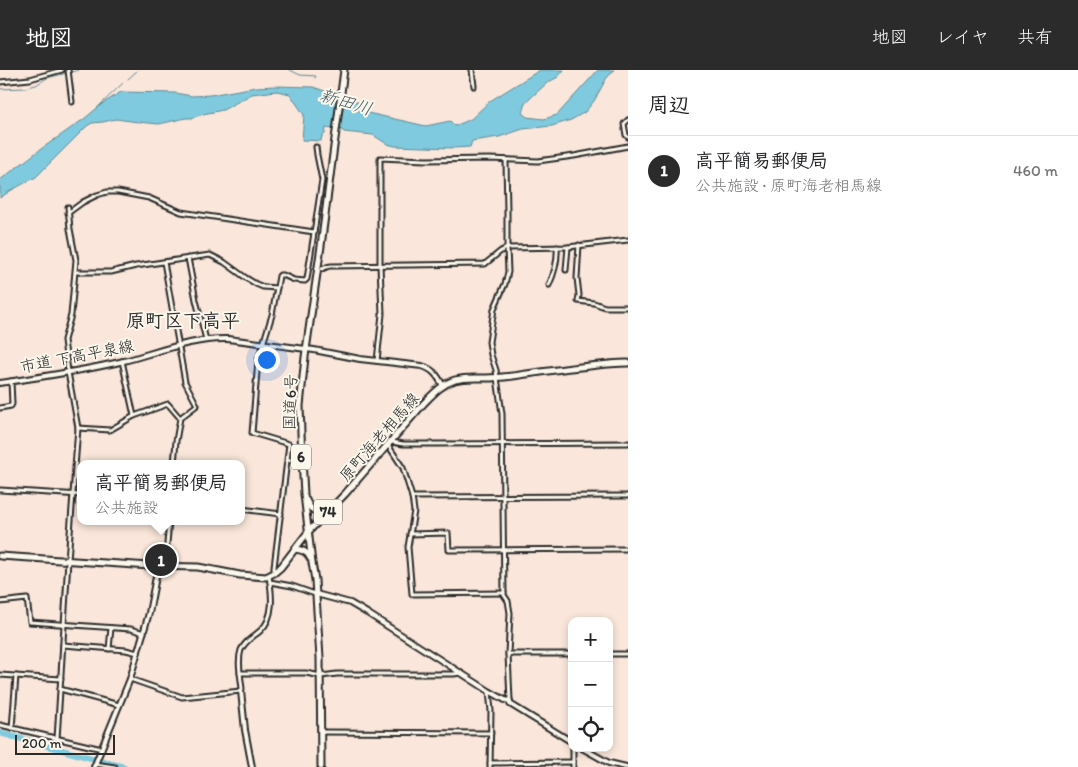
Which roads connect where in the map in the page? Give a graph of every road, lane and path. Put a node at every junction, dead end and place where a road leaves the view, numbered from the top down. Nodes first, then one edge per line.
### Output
1 (62, 70) edge
2 (68, 70) edge
3 (344, 70) edge
4 (472, 70) edge
5 (0, 82) edge
6 (474, 86) dead end
7 (72, 102) dead end
8 (628, 120) edge
9 (628, 137) edge
10 (628, 146) edge
11 (316, 147) dead end
12 (506, 160) junction
13 (68, 206) dead end
14 (68, 213) junction
15 (314, 232) junction
16 (628, 240) edge
17 (579, 245) junction
18 (568, 246) junction
19 (557, 247) junction
20 (506, 248) junction
21 (188, 258) junction
22 (164, 262) junction
23 (380, 265) junction
24 (322, 269) dead end
25 (566, 270) dead end
26 (76, 272) junction
27 (549, 285) dead end
28 (277, 288) junction
29 (628, 306) edge
30 (206, 340) junction
31 (262, 344) junction
32 (179, 346) junction
33 (306, 350) junction
34 (122, 361) junction
35 (377, 361) junction
36 (628, 362) edge
37 (68, 372) junction
38 (497, 377) junction
39 (10, 382) junction
40 (0, 383) edge
41 (443, 386) junction
42 (0, 408) edge
43 (134, 416) junction
44 (180, 418) junction
45 (78, 428) junction
46 (390, 443) junction
47 (628, 443) edge
48 (502, 444) junction
49 (174, 460) edge
50 (288, 460) junction
51 (302, 460) junction
52 (0, 490) edge
53 (73, 494) junction
54 (77, 494) edge
55 (304, 494) junction
56 (503, 496) junction
57 (628, 496) edge
58 (412, 497) junction
59 (333, 507) junction
60 (245, 510) edge
61 (281, 514) junction
62 (169, 525) edge
63 (308, 532) junction
64 (410, 534) junction
65 (295, 549) junction
66 (503, 549) junction
67 (628, 549) edge
68 (0, 556) edge
69 (68, 560) junction
70 (312, 563) junction
71 (158, 566) junction
72 (166, 566) junction
73 (271, 577) junction
74 (504, 593) junction
75 (316, 594) junction
76 (0, 602) edge
77 (64, 624) junction
78 (111, 628) junction
79 (144, 632) junction
80 (63, 645) junction
81 (109, 649) junction
82 (138, 653) junction
83 (508, 654) junction
84 (568, 654) edge
85 (613, 654) edge
86 (628, 654) edge
87 (240, 673) junction
88 (460, 673) junction
89 (0, 675) edge
90 (16, 676) junction
91 (321, 676) junction
92 (61, 679) junction
93 (130, 680) junction
94 (60, 689) junction
95 (240, 691) junction
96 (489, 691) junction
97 (510, 701) junction
98 (120, 705) junction
99 (0, 725) edge
100 (12, 728) junction
101 (321, 732) junction
102 (491, 733) junction
103 (57, 739) junction
104 (568, 740) edge
105 (101, 750) junction
106 (573, 752) edge
107 (588, 752) edge
108 (573, 762) junction
109 (95, 764) edge
110 (490, 765) edge
111 (115, 767) edge
112 (252, 767) edge
113 (322, 767) edge
114 (573, 767) edge
115 (626, 767) edge

1 - 5 street
2 - 7 street
3 - 33 main road, 国道6号 / 6
4 - 6 street
8 - 9 street
10 - 12 street
11 - 15 street
12 - 20 street
12 - 23 street
13 - 14 street
14 - 15 street
14 - 26 street
15 - 28 street
16 - 17 street
17 - 18 street
17 - 29 street
18 - 19 street
18 - 25 street
19 - 20 street
19 - 27 street
20 - 23 street
20 - 38 street
21 - 22 street
21 - 28 street
21 - 30 street
22 - 26 street
22 - 32 street
23 - 24 street
23 - 35 street
26 - 37 street
28 - 31 street
30 - 31 street, 市道 下高平泉線
30 - 32 street, 市道 下高平泉線
31 - 33 street, 市道 下高平泉線
31 - 50 street
32 - 34 street, 市道 下高平泉線
32 - 44 street
33 - 35 street, 市道 下高平泉線
33 - 51 main road, 国道6号 / 6
34 - 37 street, 市道 下高平泉線
34 - 43 street
35 - 41 street, 市道 下高平泉線
36 - 38 main road, 原町海老相馬線 / 74
37 - 39 street, 市道 下高平泉線
37 - 45 street
38 - 41 main road, 原町海老相馬線 / 74
38 - 48 street
39 - 40 street, 市道 下高平泉線
39 - 42 street
41 - 46 main road, 原町海老相馬線 / 74
43 - 44 street
43 - 45 street
44 - 49 street
45 - 53 street
46 - 48 street
46 - 58 street
46 - 59 main road, 原町海老相馬線 / 74
47 - 48 street
48 - 56 street
50 - 51 street
50 - 61 street
51 - 55 main road, 国道6号 / 6
52 - 53 street
53 - 54 street
53 - 69 street
55 - 59 main road
55 - 63 main road, 国道6号 / 6
56 - 57 street
56 - 58 street
56 - 66 street
58 - 64 street
59 - 63 main road, 原町海老相馬線 / 74
60 - 61 street
61 - 73 street
62 - 72 street
63 - 65 main road, 原町海老相馬線 / 74
63 - 70 main road, 国道6号 / 6
64 - 66 street
64 - 74 street
65 - 70 main road
65 - 73 main road, 原町海老相馬線 / 74
66 - 67 street
66 - 74 street
68 - 69 main road
69 - 71 main road
69 - 77 street
70 - 75 main road, 国道6号 / 6
71 - 72 main road
71 - 79 street
72 - 73 main road
73 - 75 street
73 - 87 street
74 - 83 street
75 - 88 street
75 - 91 main road, 国道6号 / 6
76 - 77 street
77 - 78 street
77 - 80 street
78 - 79 street
78 - 81 street
79 - 82 street
80 - 81 street
80 - 92 street
81 - 82 street
82 - 93 street
83 - 84 street
83 - 97 street
85 - 86 street
87 - 91 street
87 - 95 street
88 - 91 street
88 - 96 street
89 - 90 street
90 - 92 street
90 - 100 street
91 - 101 main road, 国道6号 / 6
92 - 94 street
93 - 95 street
93 - 98 street
94 - 98 street
94 - 103 street
95 - 112 street
96 - 97 street
96 - 102 street
97 - 104 street
98 - 105 street
99 - 100 street
100 - 103 street
101 - 102 street
101 - 113 main road, 国道6号 / 6
102 - 110 street
103 - 105 street
105 - 109 street
106 - 108 street
107 - 115 street
108 - 110 street
108 - 114 street
109 - 111 street

